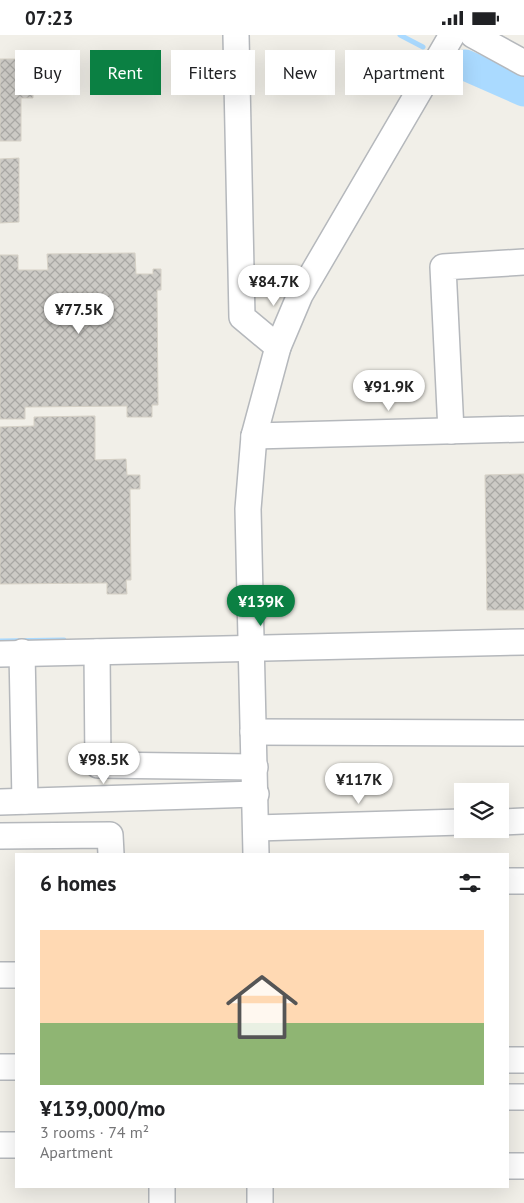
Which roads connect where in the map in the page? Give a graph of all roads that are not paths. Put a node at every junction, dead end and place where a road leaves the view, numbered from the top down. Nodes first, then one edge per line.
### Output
1 (236, 35) edge
2 (452, 35) edge
3 (473, 35) edge
4 (524, 63) edge
5 (524, 262) edge
6 (278, 347) junction
7 (524, 429) edge
8 (451, 431) junction
9 (254, 436) junction
10 (249, 639) junction
11 (524, 642) edge
12 (97, 652) junction
13 (11, 653) edge
14 (253, 732) junction
15 (524, 733) edge
16 (255, 767) junction
17 (256, 794) junction
18 (25, 801) junction
19 (0, 802) edge
20 (509, 821) edge
21 (524, 821) edge
22 (454, 823) edge
23 (256, 827) junction
24 (0, 836) edge
25 (51, 845) edge
26 (111, 853) edge
27 (256, 853) edge
28 (509, 881) edge
29 (524, 881) edge
30 (0, 975) edge
31 (15, 975) edge
32 (509, 1060) edge
33 (524, 1060) edge
34 (0, 1067) edge
35 (15, 1067) edge
36 (509, 1097) edge
37 (524, 1097) edge
38 (0, 1145) edge
39 (15, 1145) edge
40 (509, 1166) edge
41 (524, 1166) edge
42 (162, 1188) edge
43 (260, 1188) edge
44 (162, 1203) edge
45 (260, 1203) edge

1 - 6 street
2 - 6 street
3 - 4 street
5 - 8 street
6 - 9 street
7 - 8 street
8 - 9 street
9 - 10 street
10 - 11 street
10 - 12 street
10 - 14 street
12 - 13 street
12 - 16 street
13 - 18 street
14 - 15 street
14 - 16 street
16 - 17 street
17 - 18 street
17 - 23 street
18 - 19 street
20 - 21 street
22 - 23 street
23 - 27 street
24 - 25 street
25 - 26 street
28 - 29 street
30 - 31 street
32 - 33 street
34 - 35 street
36 - 37 street
38 - 39 street
40 - 41 street
42 - 44 street
43 - 45 street

